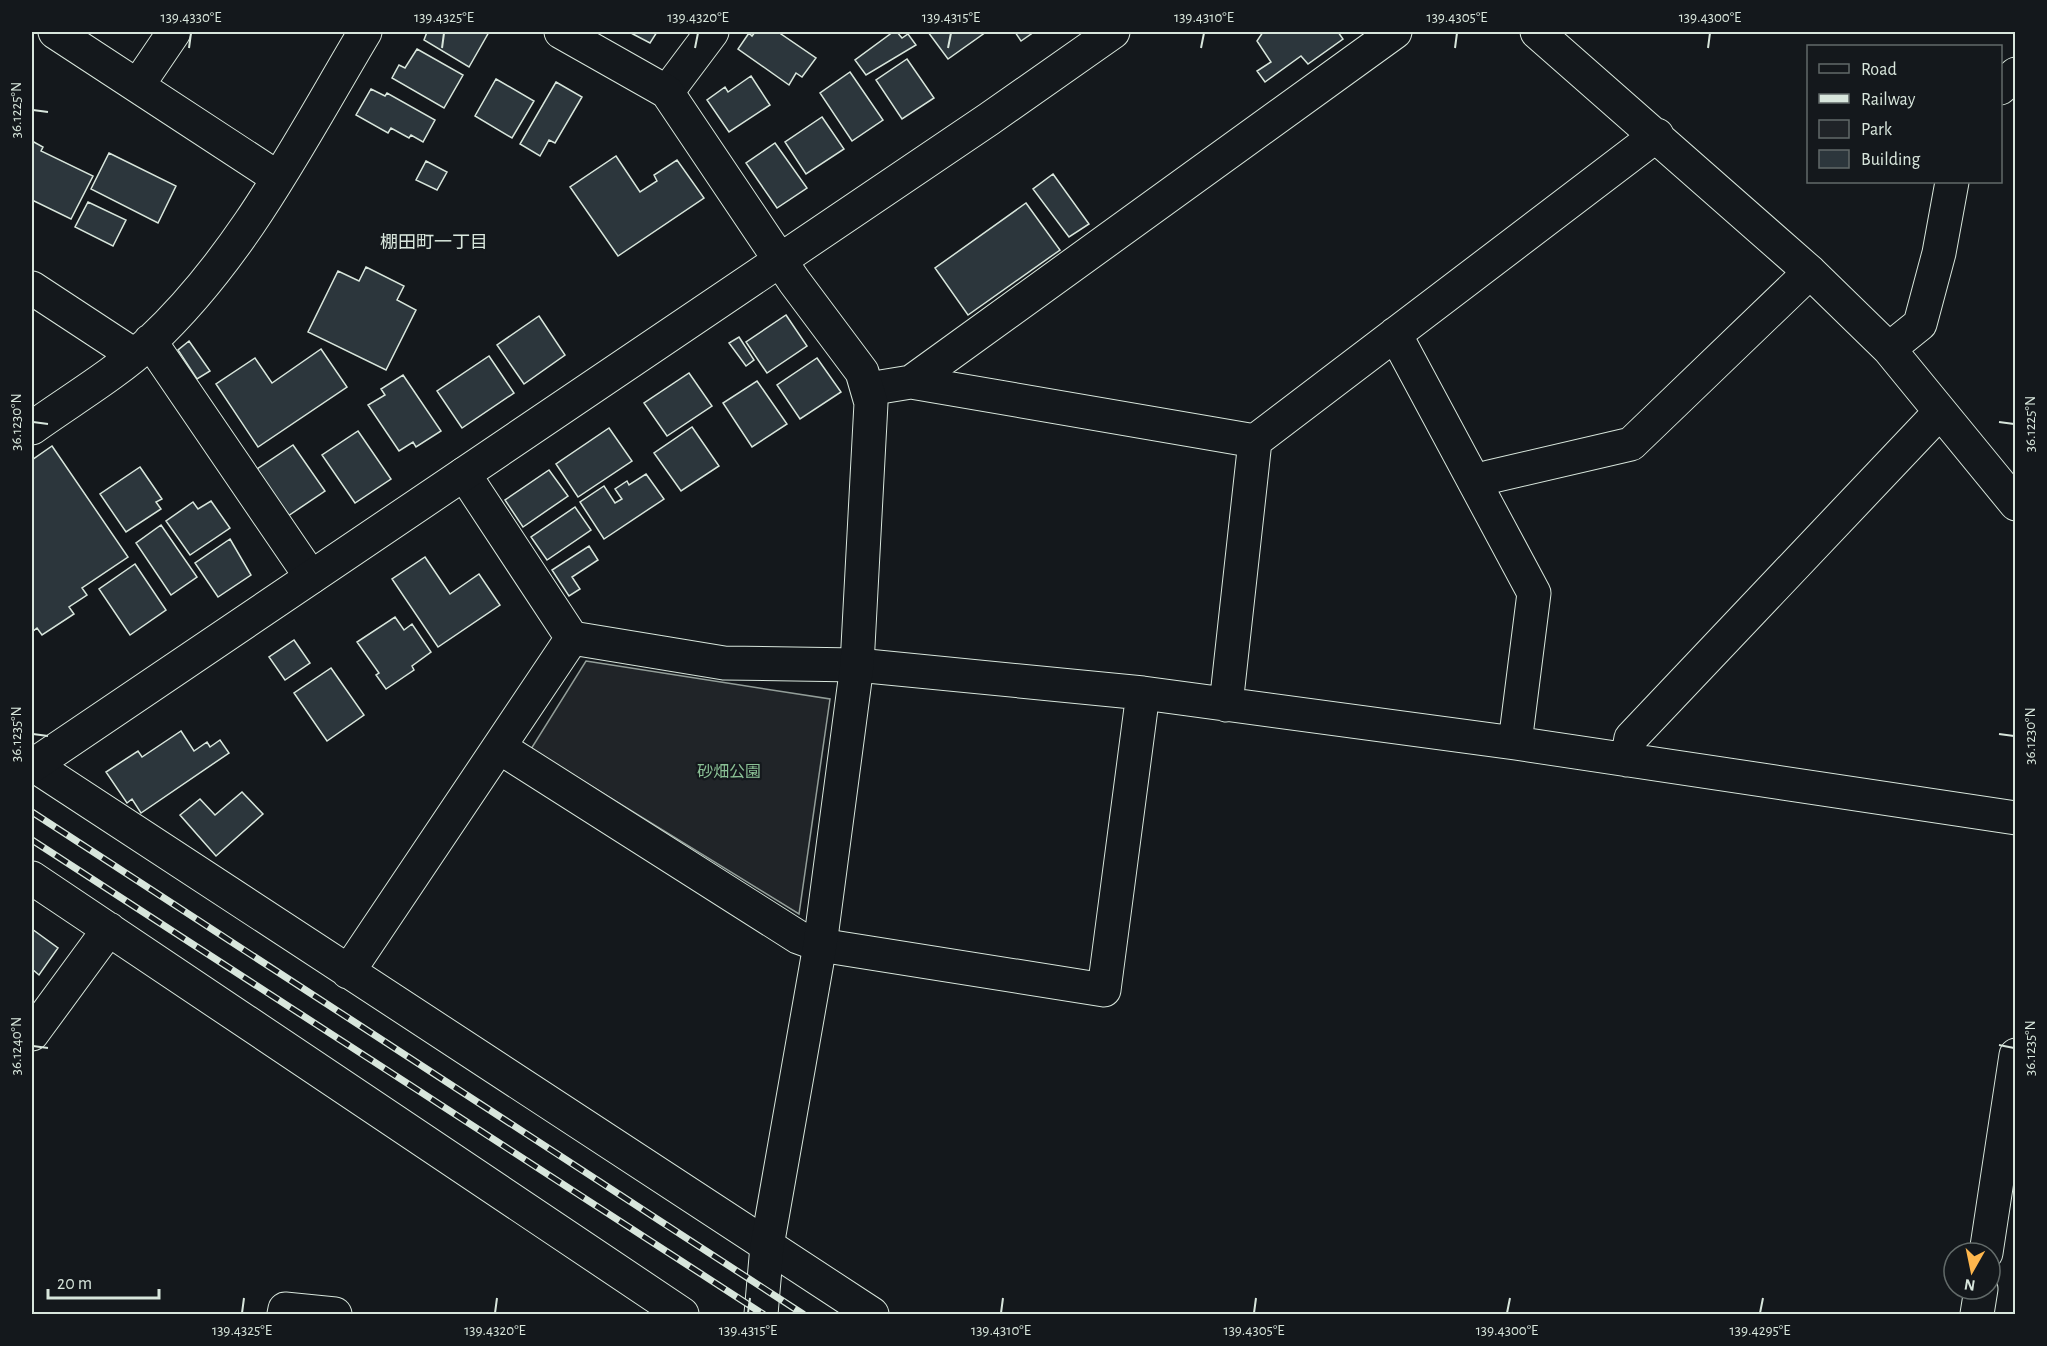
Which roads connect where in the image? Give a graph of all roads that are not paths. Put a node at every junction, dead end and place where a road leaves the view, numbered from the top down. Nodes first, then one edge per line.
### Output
1 (55, 32) edge
2 (174, 32) edge
3 (365, 32) edge
4 (561, 32) edge
5 (712, 32) edge
6 (1113, 32) edge
7 (1395, 32) edge
8 (1537, 32) edge
9 (2016, 74) edge
10 (138, 85) junction
11 (2002, 87) edge
12 (667, 92) junction
13 (1658, 135) junction
14 (278, 178) junction
15 (1952, 183) edge
16 (781, 260) junction
17 (1810, 272) junction
18 (32, 288) edge
19 (1395, 334) junction
20 (142, 348) junction
21 (1889, 349) junction
22 (910, 382) junction
23 (868, 389) junction
24 (1940, 412) junction
25 (32, 428) edge
26 (1255, 441) junction
27 (464, 474) junction
28 (1476, 485) junction
29 (2016, 504) edge
30 (311, 577) junction
31 (572, 638) junction
32 (856, 666) junction
33 (1143, 693) junction
34 (1226, 705) junction
35 (1515, 743) junction
36 (500, 747) junction
37 (1627, 760) junction
38 (32, 765) edge
39 (2016, 818) edge
40 (32, 878) edge
41 (109, 929) junction
42 (820, 945) junction
43 (348, 972) junction
44 (32, 1034) edge
45 (2016, 1055) edge
46 (1988, 1241) edge
47 (767, 1246) junction
48 (284, 1314) edge
49 (335, 1314) edge
50 (682, 1314) edge
51 (761, 1314) edge
52 (872, 1314) edge

1 - 10 street
2 - 10 street
3 - 14 street
4 - 12 street
5 - 12 street
6 - 16 street
7 - 22 street
8 - 13 street
9 - 11 street
10 - 14 street
12 - 16 street
13 - 17 street
13 - 19 street
14 - 20 street
15 - 21 street
16 - 23 street
16 - 27 street
17 - 21 street
17 - 28 street
18 - 20 street
19 - 26 street
19 - 28 street
20 - 25 street
20 - 30 street
21 - 24 street
22 - 23 street
22 - 26 street
23 - 32 street
24 - 29 street
24 - 37 street
26 - 34 street
27 - 30 street
27 - 31 street
28 - 35 street
30 - 38 street
31 - 32 street
31 - 36 street
32 - 33 street
32 - 42 street
33 - 34 street
33 - 42 street
34 - 35 street
35 - 37 street
36 - 42 street
36 - 43 street
37 - 39 street
38 - 43 street
40 - 41 street
41 - 44 street
41 - 50 street
42 - 47 street
43 - 47 street
45 - 46 street
47 - 51 street
47 - 52 street
48 - 49 street

